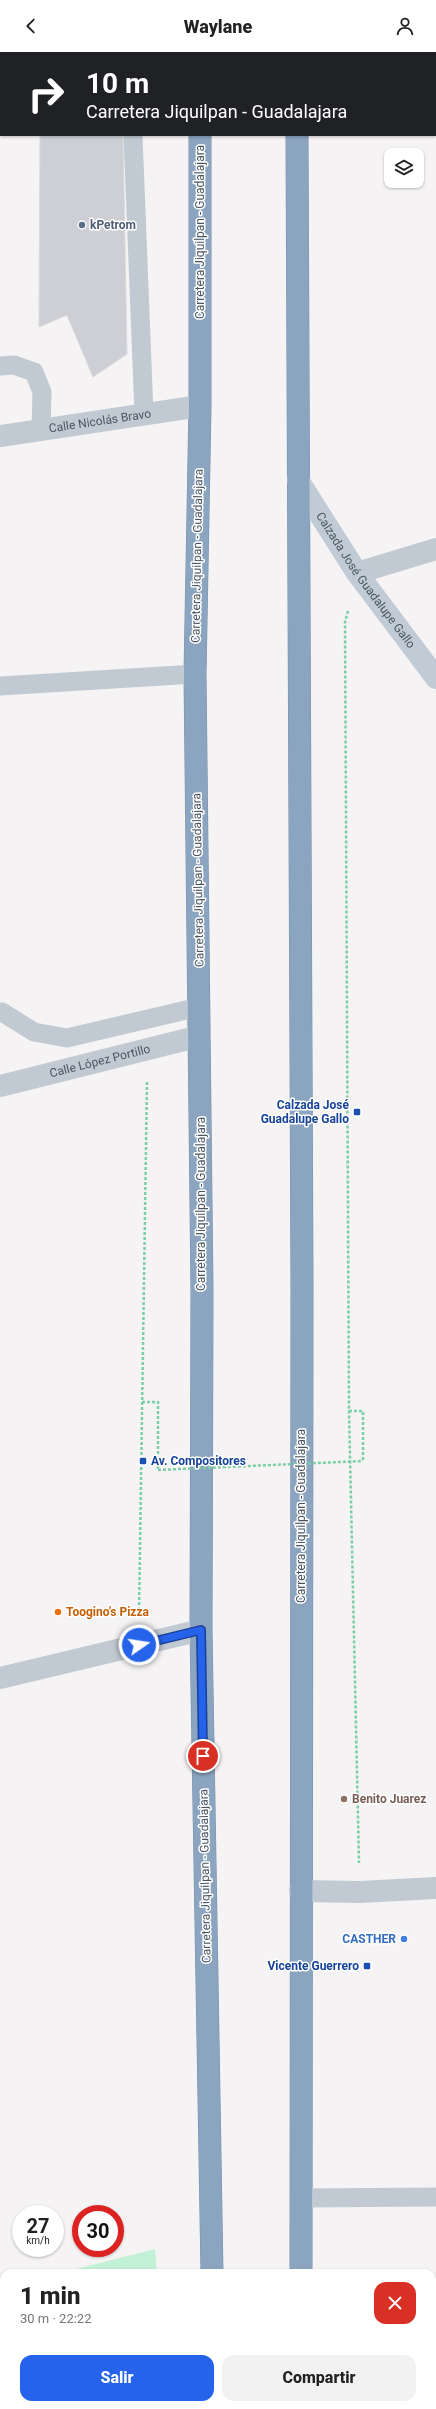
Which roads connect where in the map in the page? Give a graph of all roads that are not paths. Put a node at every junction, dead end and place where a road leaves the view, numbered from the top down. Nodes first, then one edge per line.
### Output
1 (133, 136) edge
2 (200, 136) edge
3 (297, 136) edge
4 (0, 366) edge
5 (200, 406) junction
6 (144, 414) junction
7 (41, 430) junction
8 (0, 436) edge
9 (298, 480) junction
10 (436, 549) edge
11 (357, 573) junction
12 (195, 674) junction
13 (436, 678) edge
14 (0, 686) edge
15 (199, 1007) junction
16 (2, 1012) dead end
17 (200, 1036) junction
18 (0, 1086) edge
19 (201, 1630) junction
20 (0, 1678) edge
21 (436, 1888) edge
22 (300, 1891) junction
23 (436, 2197) edge
24 (301, 2198) junction
25 (212, 2269) edge
26 (301, 2269) edge

1 - 6 lane
2 - 5 highway, Carretera Jiquilpan - Guadalajara
3 - 9 highway, Carretera Jiquilpan - Guadalajara
4 - 7 lane
5 - 6 street, Calle Nicolás Bravo
5 - 12 highway, Carretera Jiquilpan - Guadalajara
6 - 7 street, Calle Nicolás Bravo
7 - 8 street, Calle Nicolás Bravo
9 - 11 street, Calzada José Guadalupe Gallo
9 - 22 highway, Carretera Jiquilpan - Guadalajara
10 - 11 street
11 - 13 street, Calzada José Guadalupe Gallo
12 - 14 lane
12 - 15 highway, Carretera Jiquilpan - Guadalajara
15 - 16 lane
15 - 17 highway, Carretera Jiquilpan - Guadalajara
17 - 18 street, Calle López Portillo
17 - 19 highway, Carretera Jiquilpan - Guadalajara
19 - 20 street
19 - 25 highway, Carretera Jiquilpan - Guadalajara
21 - 22 street
22 - 24 highway, Carretera Jiquilpan - Guadalajara
23 - 24 lane
24 - 26 highway, Carretera Jiquilpan - Guadalajara

